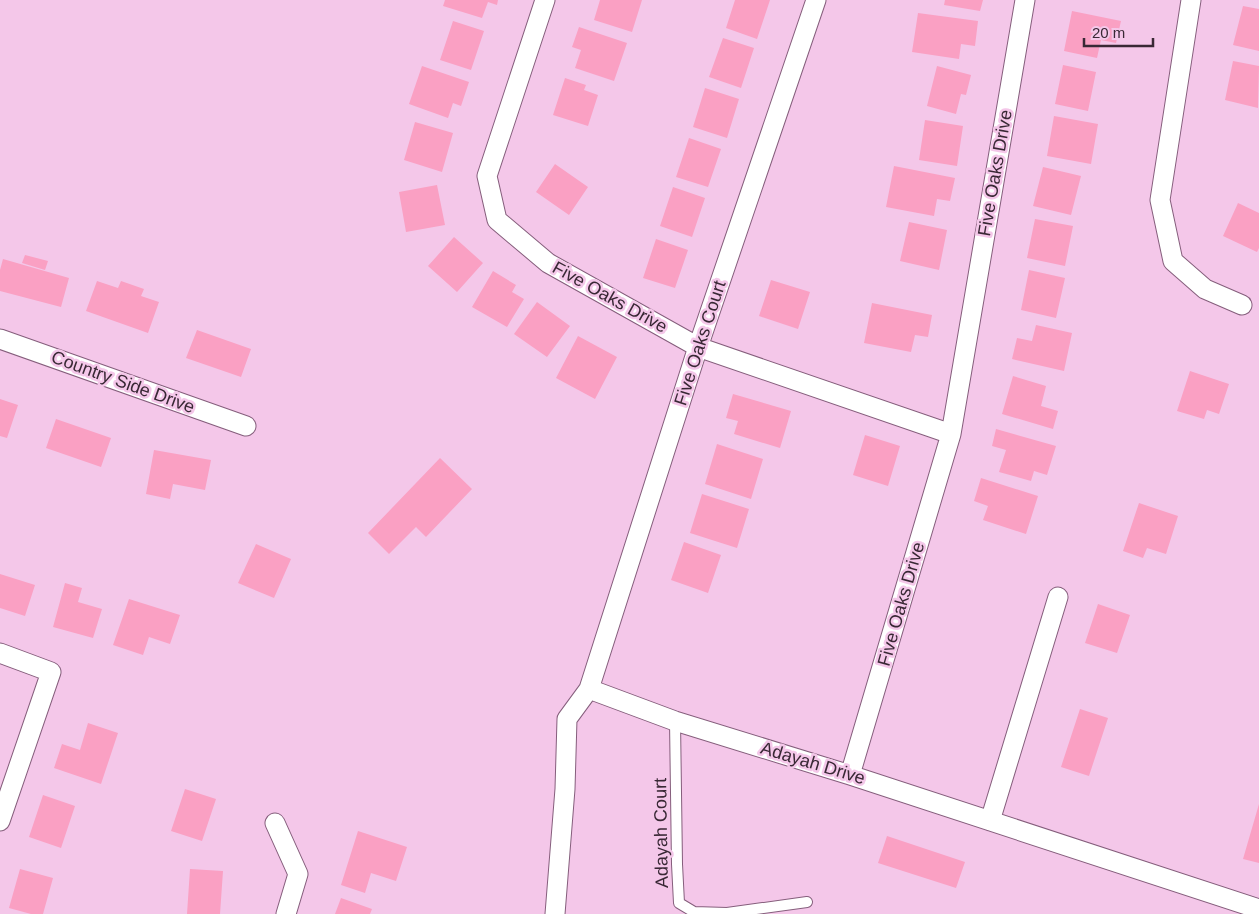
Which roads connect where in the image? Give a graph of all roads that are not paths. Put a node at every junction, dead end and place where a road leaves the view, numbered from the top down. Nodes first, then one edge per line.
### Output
1 (544, 0) edge
2 (816, 0) edge
3 (1025, 0) edge
4 (1187, 1) edge
5 (1242, 305) dead end
6 (0, 339) edge
7 (698, 346) junction
8 (246, 426) dead end
9 (951, 434) junction
10 (1058, 597) dead end
11 (0, 653) edge
12 (589, 689) junction
13 (675, 721) junction
14 (850, 775) junction
15 (0, 821) edge
16 (990, 821) junction
17 (275, 823) dead end
18 (807, 902) dead end
19 (1259, 909) edge
20 (286, 914) edge
21 (556, 914) edge

1 - 7 street, Five Oaks Drive
2 - 7 street, Five Oaks Court
3 - 9 street, Five Oaks Drive
4 - 5 street
6 - 8 street, Country Side Drive
7 - 9 street, Five Oaks Drive
7 - 12 street, Five Oaks Court
9 - 14 street, Five Oaks Drive
10 - 16 street
11 - 15 street
12 - 13 street, Adayah Drive
12 - 21 street
13 - 14 street, Adayah Drive
13 - 18 lane, Adayah Court
14 - 16 street, Adayah Drive
16 - 19 street, Adayah Drive
17 - 20 street

